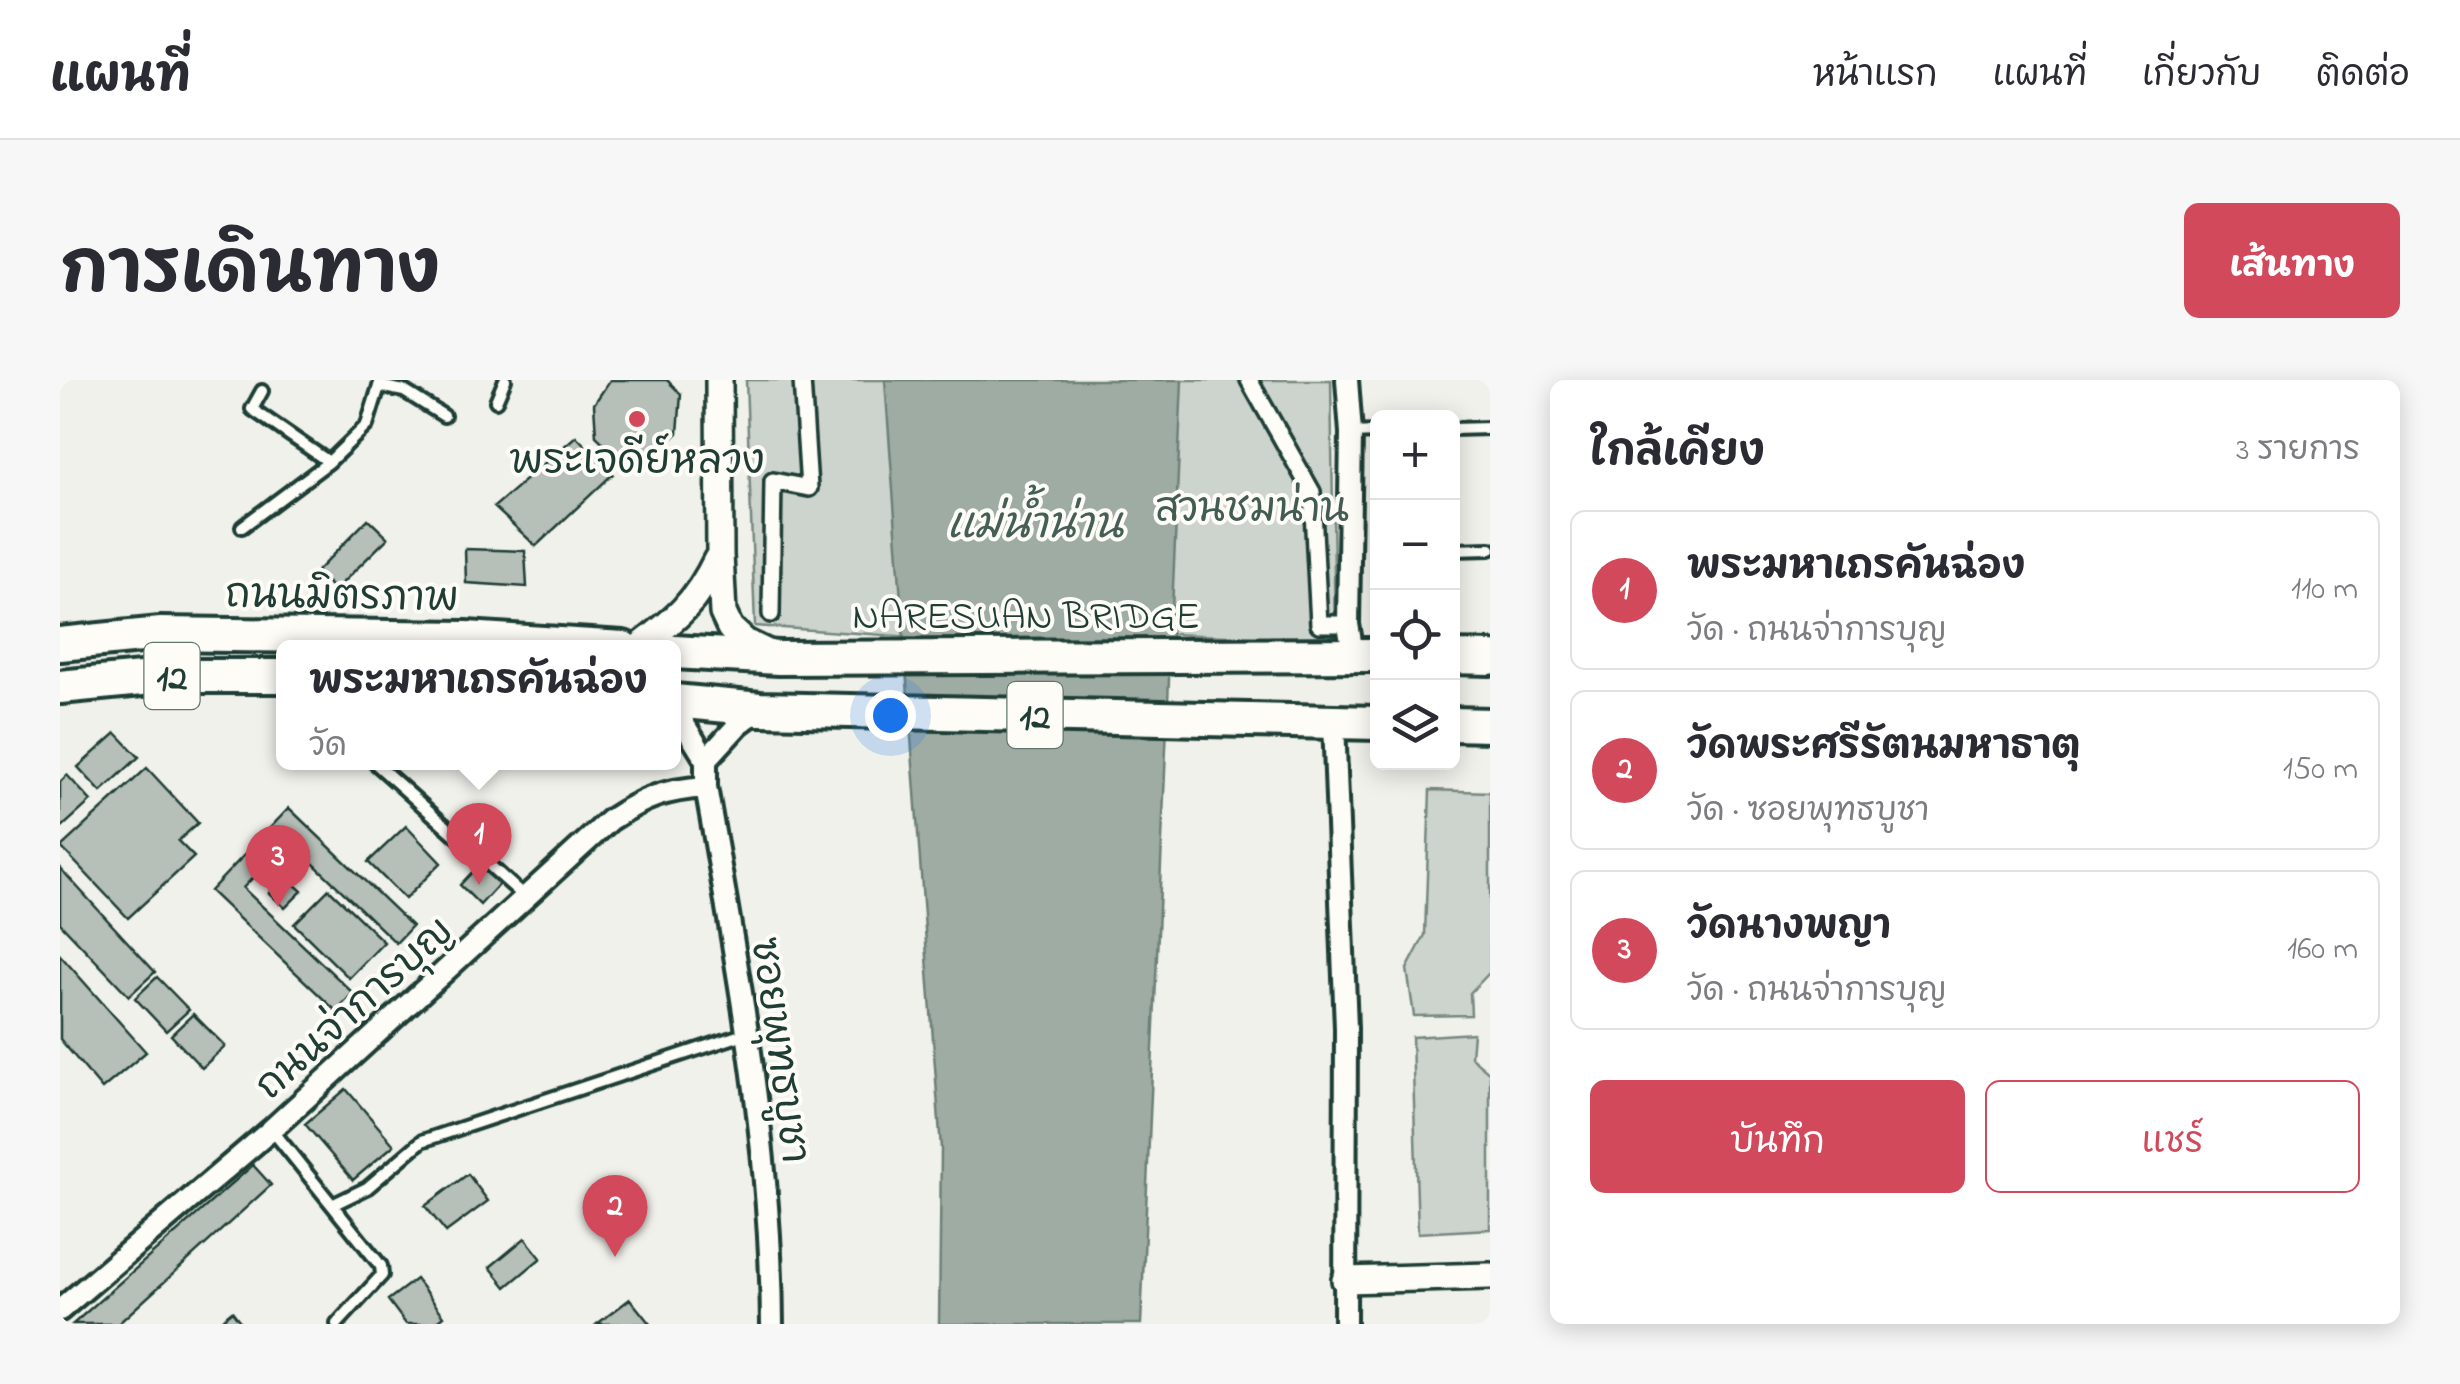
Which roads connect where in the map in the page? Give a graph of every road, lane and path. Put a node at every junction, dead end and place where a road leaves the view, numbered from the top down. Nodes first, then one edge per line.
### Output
1 (505, 380) edge
2 (720, 380) edge
3 (802, 380) edge
4 (1249, 380) edge
5 (1347, 380) edge
6 (380, 383) edge
7 (262, 391) dead end
8 (496, 401) dead end
9 (444, 416) dead end
10 (1490, 428) edge
11 (1460, 429) edge
12 (1370, 432) edge
13 (1351, 433) junction
14 (329, 462) junction
15 (242, 527) dead end
16 (1490, 549) edge
17 (1460, 550) edge
18 (720, 554) junction
19 (771, 614) dead end
20 (497, 640) edge
21 (648, 640) edge
22 (60, 644) edge
23 (1359, 644) edge
24 (681, 652) edge
25 (761, 653) junction
26 (1460, 657) edge
27 (1490, 658) edge
28 (276, 676) edge
29 (60, 688) edge
30 (681, 704) edge
31 (760, 709) junction
32 (681, 716) edge
33 (1322, 722) junction
34 (1370, 723) edge
35 (1460, 724) edge
36 (1490, 725) edge
37 (706, 760) junction
38 (383, 770) edge
39 (706, 786) junction
40 (525, 897) junction
41 (748, 1032) junction
42 (271, 1130) junction
43 (332, 1205) junction
44 (1490, 1276) edge
45 (1345, 1280) junction
46 (60, 1310) edge
47 (337, 1324) edge
48 (772, 1324) edge
49 (1345, 1324) edge

1 - 8 lane
2 - 18 street
3 - 19 street
4 - 23 street
5 - 13 street
6 - 9 lane
6 - 14 lane
7 - 14 lane
10 - 11 lane
12 - 13 lane
13 - 23 street
14 - 15 lane
16 - 17 lane
18 - 21 street
18 - 25 street
20 - 22 main road, ถนนมิตรภาพ / 12
23 - 25 main road, NARESUAN BRIDGE / 12
24 - 25 main road, 12
26 - 27 main road
28 - 29 main road, ถนนมิตรภาพ / 12
30 - 31 main road, 12
31 - 33 main road, 12
31 - 37 street
32 - 37 street
33 - 34 main road, 12
33 - 45 street
35 - 36 main road
37 - 39 street, ซอยพุทธบูชา
38 - 40 lane
39 - 40 street, ถนนจ่าการบุญ
39 - 41 street, ซอยพุทธบูชา
40 - 42 street, ถนนจ่าการบุญ
41 - 43 lane
41 - 48 street, ซอยพุทธบูชา
42 - 43 lane
42 - 46 street, ถนนจ่าการบุญ
43 - 47 lane
44 - 45 street
45 - 49 street

